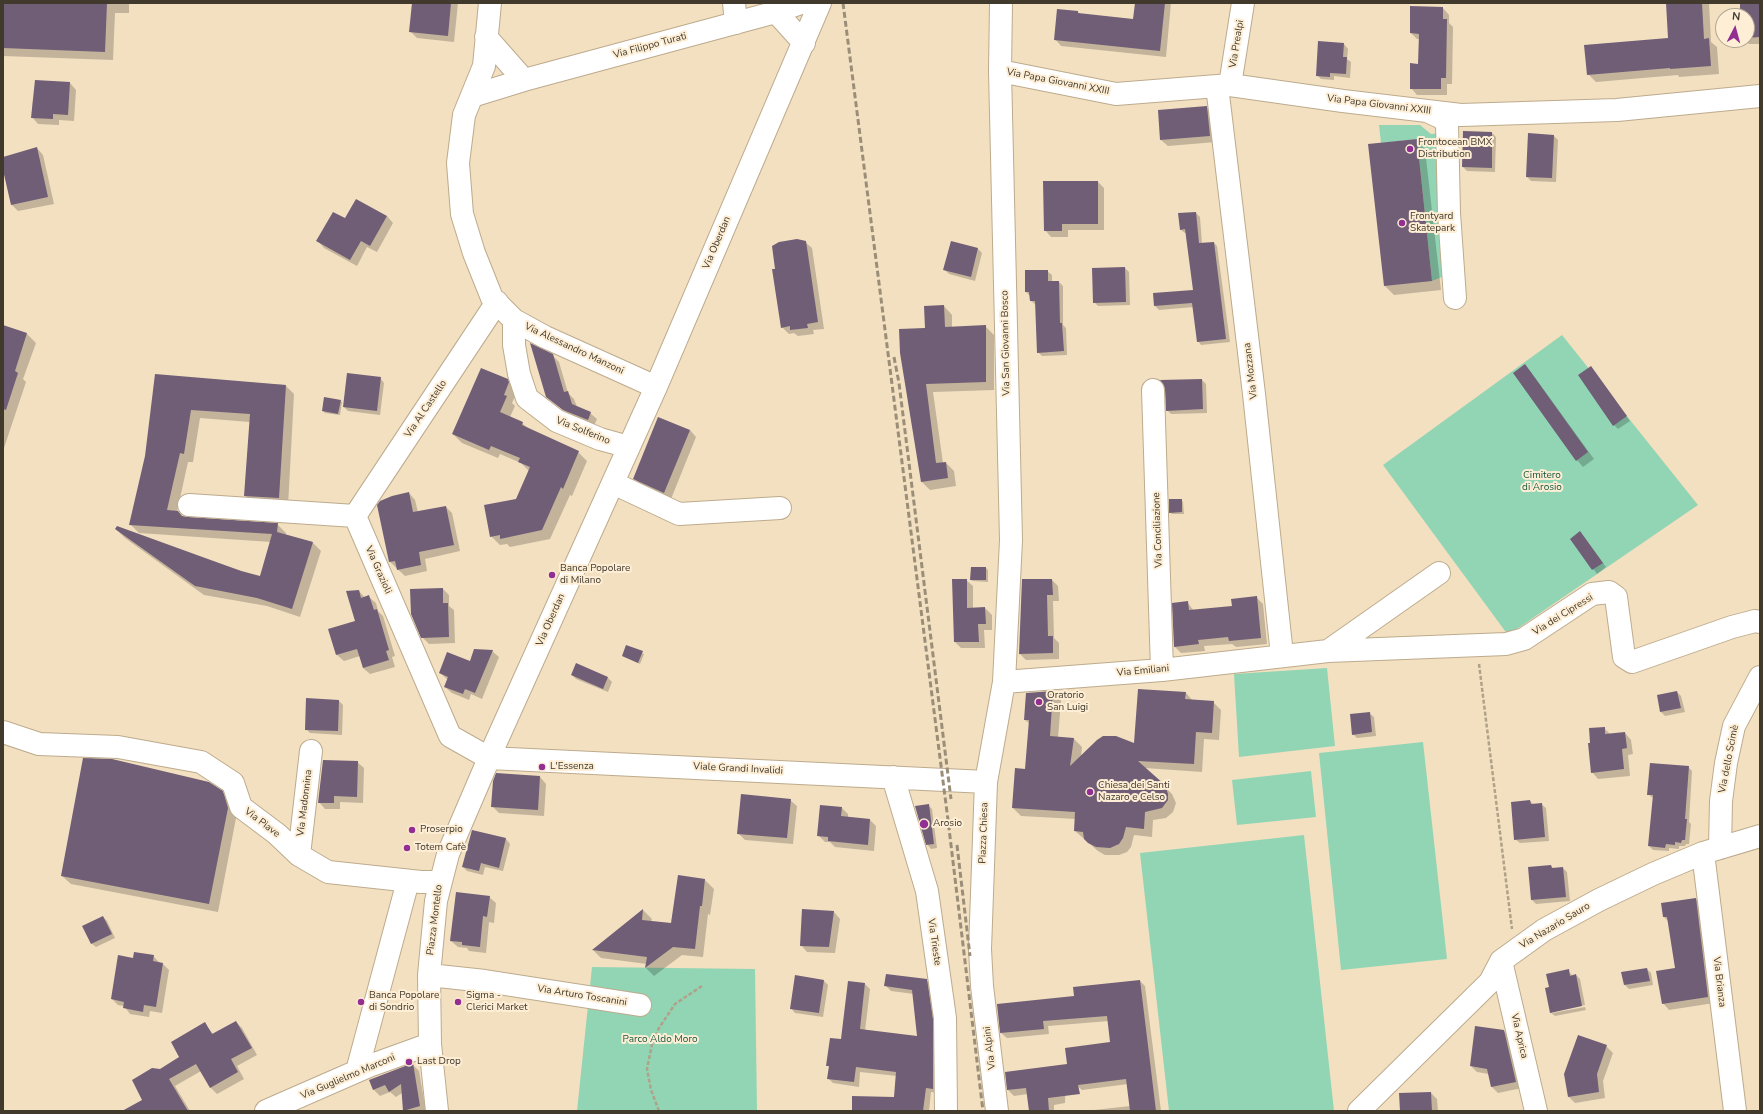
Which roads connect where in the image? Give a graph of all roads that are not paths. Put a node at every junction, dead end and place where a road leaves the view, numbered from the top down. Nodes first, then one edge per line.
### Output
1 (490, 3) edge
2 (800, 3) edge
3 (820, 3) edge
4 (1001, 3) edge
5 (1243, 3) edge
6 (776, 12) junction
7 (735, 13) edge
8 (486, 37) junction
9 (804, 43) junction
10 (1000, 71) junction
11 (524, 80) junction
12 (1223, 86) junction
13 (472, 96) junction
14 (1760, 96) edge
15 (1427, 112) junction
16 (1455, 298) dead end
17 (497, 302) junction
18 (514, 320) junction
19 (656, 387) junction
20 (1153, 390) dead end
21 (629, 447) junction
22 (613, 483) junction
23 (189, 505) dead end
24 (780, 508) dead end
25 (354, 516) junction
26 (1439, 573) dead end
27 (1760, 622) edge
28 (1328, 651) junction
29 (1282, 655) junction
30 (1162, 670) junction
31 (1760, 677) edge
32 (1004, 682) junction
33 (3, 732) edge
34 (311, 751) dead end
35 (489, 758) junction
36 (893, 777) junction
37 (986, 782) junction
38 (1760, 836) edge
39 (1711, 851) junction
40 (299, 855) junction
41 (408, 881) junction
42 (439, 882) junction
43 (1508, 956) junction
44 (429, 975) junction
45 (982, 986) joint
46 (640, 1005) dead end
47 (430, 1044) junction
48 (358, 1071) junction
49 (266, 1111) edge
50 (437, 1111) edge
51 (946, 1111) edge
52 (998, 1111) edge
53 (1358, 1111) edge
54 (1536, 1111) edge
55 (1735, 1111) edge

1 - 8 street, Via Alessandro Manzoni
2 - 6 street, Via Filippo Turati
3 - 9 street, Via Oberdan
4 - 10 street, Via San Giovanni Bosco
5 - 12 street, Via Prealpi
6 - 7 street, Via Filippo Turati
6 - 9 street
7 - 11 street, Via Filippo Turati
8 - 11 street
8 - 13 street, Via Alessandro Manzoni
9 - 19 street, Via Oberdan
10 - 12 street, Via Papa Giovanni XXIII
10 - 32 street, Via San Giovanni Bosco
11 - 13 street, Via Filippo Turati
12 - 15 street, Via Papa Giovanni XXIII
12 - 29 street, Via Mozzana
13 - 17 street, Via Alessandro Manzoni
14 - 15 street, Via Papa Giovanni XXIII
15 - 16 street
17 - 18 street, Via Alessandro Manzoni
17 - 25 street, Via Al Castello
18 - 19 street, Via Alessandro Manzoni
18 - 21 street, Via Solferino
19 - 21 street, Via Oberdan
20 - 30 street, Via Conciliazione
21 - 22 street, Via Oberdan
22 - 24 street
22 - 35 street, Via Oberdan
23 - 25 street
25 - 35 street, Via Grazioli
26 - 28 street
27 - 28 street, Via dei Cipressi
28 - 29 street, Via dei Cipressi
29 - 30 street, Via Emiliani
30 - 32 street, Via Emiliani
31 - 39 street, Via dello Scimè
32 - 37 street, Piazza Chiesa
33 - 40 street, Via Piave
34 - 40 street, Via Madonnina
35 - 36 street, Viale Grandi Invalidi
35 - 42 street, Piazza Montello
36 - 37 street, Viale Grandi Invalidi
36 - 51 street, Via Trieste
37 - 45 street, Piazza Chiesa
38 - 39 street, Via Nazario Sauro
39 - 43 street, Via Nazario Sauro
39 - 55 street, Via Brianza
40 - 41 street, Via Piave
41 - 42 street, Via Piave
41 - 48 street
42 - 44 street, Piazza Montello
43 - 53 street, Via Nazario Sauro
43 - 54 street, Via Aprica
44 - 46 street, Via Arturo Toscanini
44 - 47 street, Piazza Montello
45 - 52 street, Via Alpini
47 - 48 street, Via Guglielmo Marconi
47 - 50 street, Piazza Montello
48 - 49 street, Via Guglielmo Marconi

